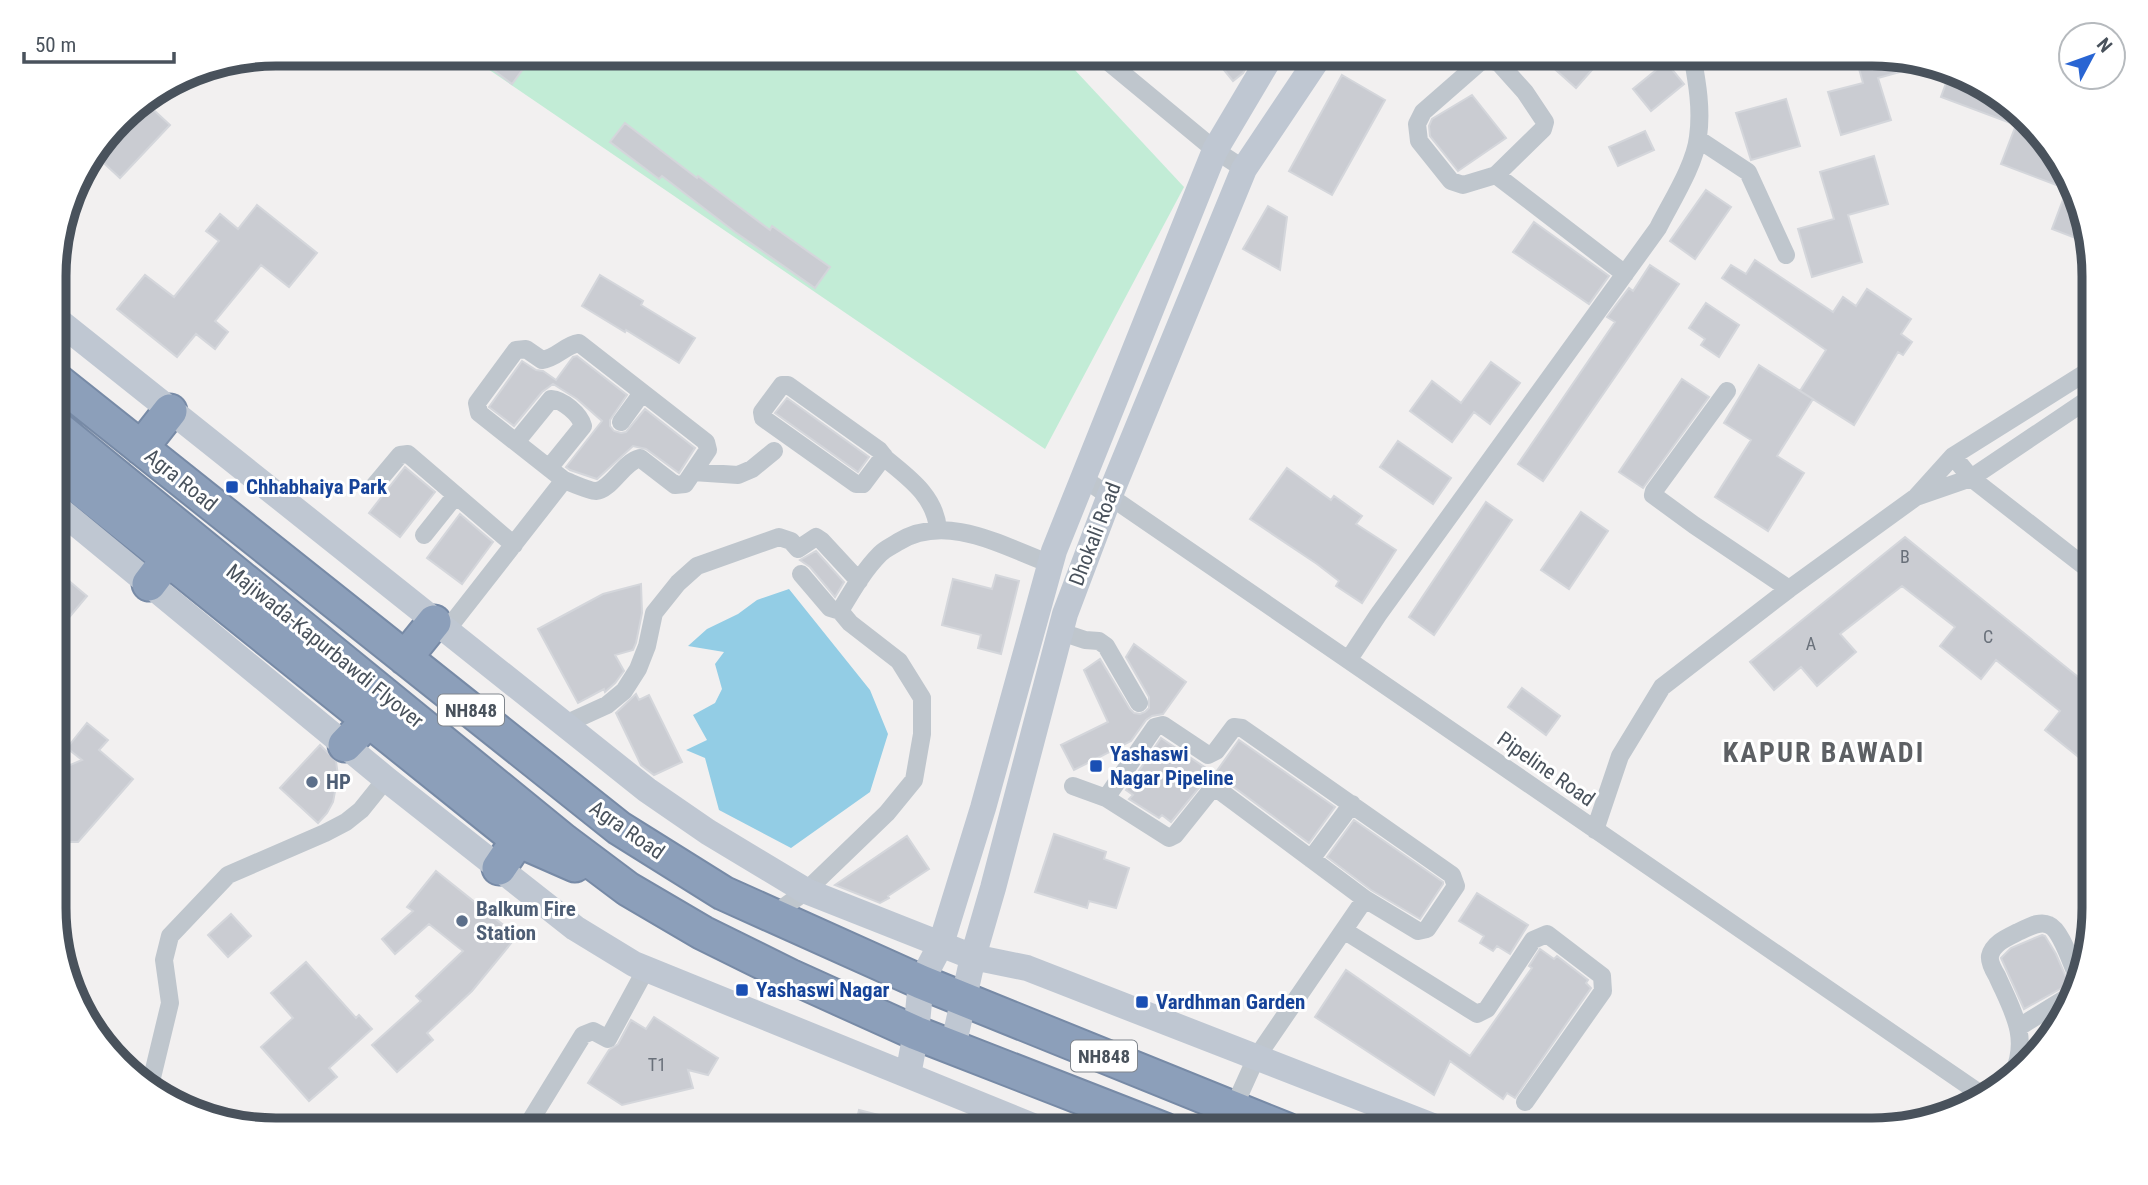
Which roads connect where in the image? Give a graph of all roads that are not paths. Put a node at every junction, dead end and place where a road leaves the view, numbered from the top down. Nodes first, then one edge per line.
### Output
1 (1114, 66) edge
2 (1265, 66) edge
3 (1313, 66) edge
4 (1476, 66) edge
5 (1502, 66) edge
6 (1694, 66) edge
7 (1698, 139) junction
8 (1215, 150) junction
9 (1244, 169) junction
10 (1496, 175) junction
11 (1786, 255) dead end
12 (1625, 274) junction
13 (67, 328) edge
14 (2082, 375) edge
15 (67, 389) edge
16 (1727, 391) dead end
17 (642, 393) junction
18 (2082, 403) edge
19 (170, 411) junction
20 (621, 422) dead end
21 (67, 437) edge
22 (516, 442) junction
23 (141, 448) junction
24 (774, 451) dead end
25 (884, 456) junction
26 (1953, 456) junction
27 (550, 468) junction
28 (693, 472) junction
29 (1083, 478) junction
30 (1971, 478) junction
31 (67, 480) edge
32 (564, 480) junction
33 (374, 486) dead end
34 (456, 495) junction
35 (1110, 495) junction
36 (1916, 497) junction
37 (67, 514) edge
38 (938, 529) junction
39 (424, 535) dead end
40 (514, 545) junction
41 (1051, 564) junction
42 (2082, 564) edge
43 (159, 571) junction
44 (801, 574) dead end
45 (859, 581) junction
46 (1789, 589) junction
47 (840, 611) junction
48 (440, 627) junction
49 (1061, 632) junction
50 (405, 658) junction
51 (1349, 659) junction
52 (1022, 664) junction
53 (1049, 675) junction
54 (1139, 704) dead end
55 (369, 720) junction
56 (563, 725) junction
57 (345, 745) junction
58 (386, 779) junction
59 (1073, 786) dead end
60 (1106, 798) junction
61 (1352, 804) junction
62 (1595, 831) junction
63 (518, 840) junction
64 (1311, 859) junction
65 (499, 868) junction
66 (628, 889) junction
67 (806, 891) junction
68 (1365, 899) junction
69 (773, 915) junction
70 (1345, 931) junction
71 (942, 944) junction
72 (973, 957) junction
73 (2073, 967) edge
74 (646, 969) junction
75 (921, 982) junction
76 (963, 999) junction
77 (2059, 1002) edge
78 (2019, 1027) junction
79 (916, 1033) junction
80 (953, 1047) junction
81 (2019, 1057) edge
82 (1256, 1058) junction
83 (908, 1075) junction
84 (152, 1077) edge
85 (1975, 1090) edge
86 (1525, 1102) dead end
87 (1233, 1109) junction
88 (532, 1118) edge
89 (994, 1118) edge
90 (1134, 1118) edge
91 (1256, 1118) edge
92 (1412, 1118) edge

1 - 8 street
2 - 8 street, Dhokali Road
3 - 9 street, Dhokali Road
4 - 10 street
5 - 10 street
6 - 7 street
7 - 11 street
7 - 12 street
8 - 9 street
8 - 29 street, Dhokali Road
9 - 35 street, Dhokali Road
10 - 12 street
12 - 51 street
13 - 19 street
14 - 26 street
15 - 23 highway, Agra Road / NH848
16 - 46 street
17 - 20 street
17 - 22 street
17 - 28 street
18 - 30 street
19 - 23 highway
19 - 48 street
21 - 66 highway, Majiwada-Kapurbawdi Flyover
22 - 27 street
22 - 27 street
23 - 50 highway, Agra Road / NH848
24 - 28 street
25 - 25 street
25 - 38 street
26 - 30 street
26 - 36 street
27 - 32 street
28 - 32 street
29 - 35 street, Pipeline Road
29 - 41 street, Dhokali Road
30 - 36 street
30 - 42 street
31 - 43 highway, NH848
32 - 40 street
33 - 34 street
34 - 39 street
34 - 40 street
35 - 49 street, Dhokali Road
35 - 51 street, Pipeline Road
36 - 46 street
37 - 43 street
38 - 41 street
38 - 45 street
40 - 48 street
41 - 52 street, Dhokali Road
43 - 55 highway, NH848
43 - 57 street
44 - 47 street
45 - 47 street
45 - 56 street
46 - 62 street
47 - 67 street
48 - 50 highway
48 - 56 street
49 - 53 street, Dhokali Road
49 - 54 street
50 - 69 highway, Agra Road / NH848
51 - 62 street, Pipeline Road
52 - 53 street
52 - 71 street, Dhokali Road
53 - 72 street, Dhokali Road
55 - 57 highway
55 - 63 highway, NH848
56 - 67 street
57 - 58 street
58 - 65 street
58 - 84 street
59 - 60 street
60 - 61 street
60 - 64 street
61 - 64 street
61 - 68 street
62 - 85 street, Pipeline Road
63 - 65 highway
63 - 66 highway, NH848
64 - 68 street
65 - 74 street
66 - 79 highway, NH848
67 - 69 street
67 - 71 street
68 - 70 street
69 - 75 highway, Agra Road / NH848
70 - 82 street
70 - 86 street
71 - 72 street
71 - 75 street, Dhokali Road
72 - 76 street, Dhokali Road
72 - 82 street
73 - 78 street
74 - 83 street
74 - 88 street
75 - 76 highway, Agra Road / NH848
75 - 79 street, Dhokali Road
76 - 80 street, Dhokali Road
76 - 87 highway, Agra Road / NH848
77 - 78 street
78 - 81 street
79 - 80 highway, NH848
79 - 83 street, Dhokali Road
80 - 90 highway, NH848
82 - 87 street
82 - 92 street
83 - 89 street
87 - 91 highway, Agra Road / NH848

